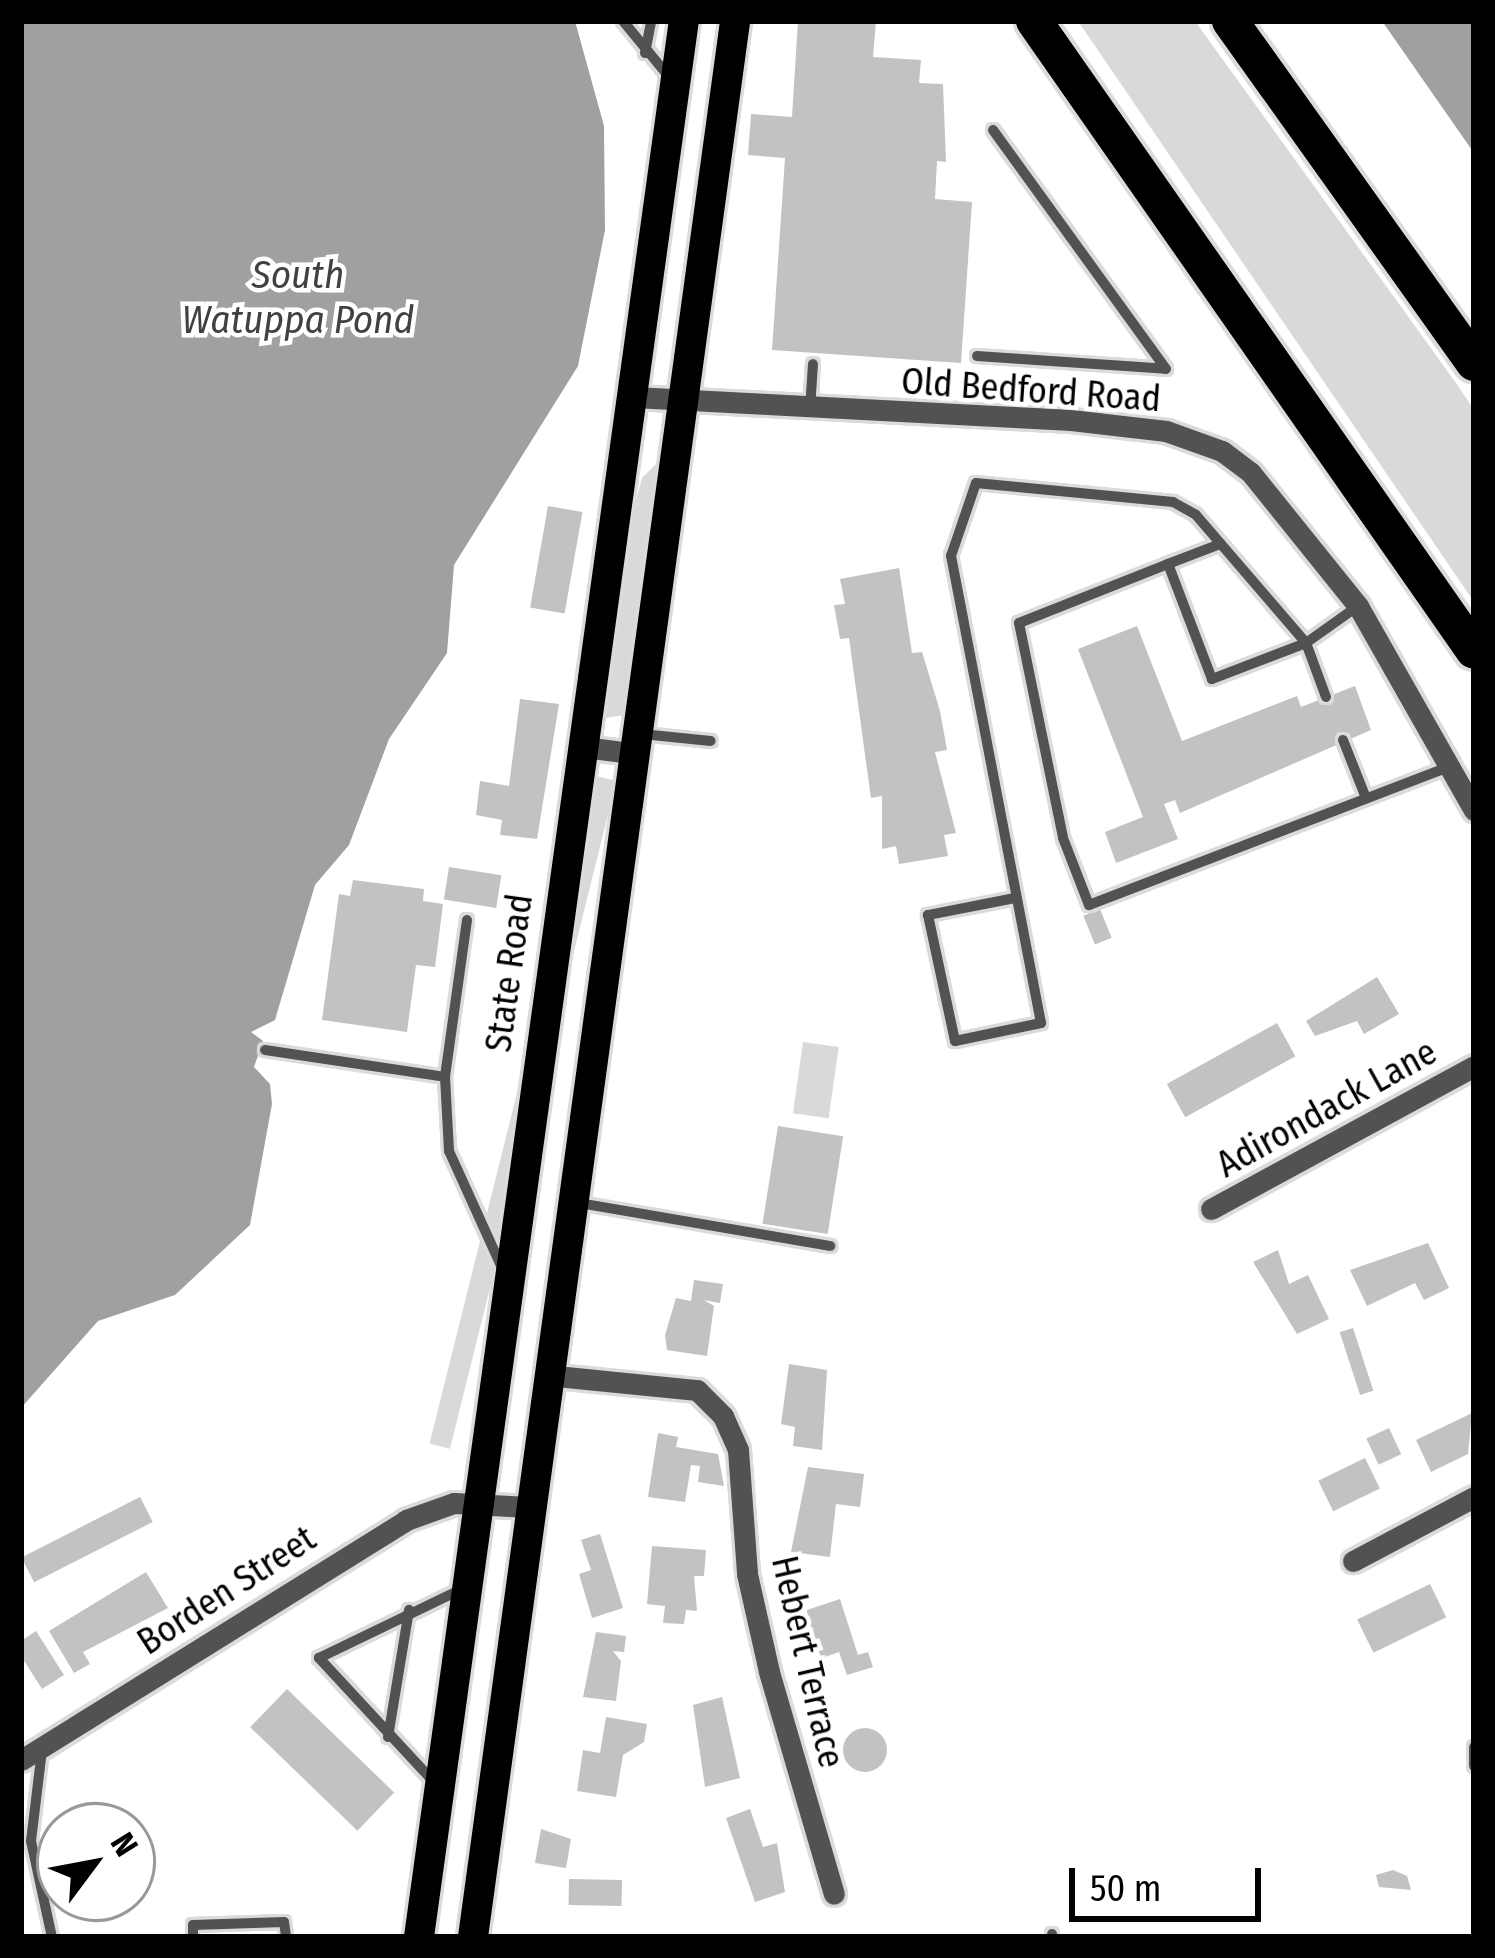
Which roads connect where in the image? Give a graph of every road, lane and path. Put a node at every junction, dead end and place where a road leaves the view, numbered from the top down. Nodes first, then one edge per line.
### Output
1 (623, 21) edge
2 (651, 21) edge
3 (684, 21) edge
4 (735, 21) edge
5 (1034, 21) edge
6 (1230, 21) edge
7 (645, 53) junction
8 (676, 84) junction
9 (993, 130) dead end
10 (977, 356) dead end
11 (1474, 363) edge
12 (813, 364) dead end
13 (634, 397) junction
14 (679, 400) junction
15 (810, 409) junction
16 (1220, 544) junction
17 (1168, 564) junction
18 (1358, 606) junction
19 (1306, 643) junction
20 (1474, 651) edge
21 (1326, 697) dead end
22 (1343, 740) dead end
23 (711, 741) dead end
24 (631, 743) junction
25 (584, 747) junction
26 (1451, 766) junction
27 (1366, 798) junction
28 (1474, 810) edge
29 (1015, 898) junction
30 (467, 920) dead end
31 (265, 1050) dead end
32 (1474, 1066) edge
33 (445, 1077) junction
34 (570, 1201) junction
35 (1211, 1209) dead end
36 (830, 1246) dead end
37 (506, 1277) junction
38 (546, 1375) junction
39 (1474, 1497) edge
40 (478, 1504) junction
41 (528, 1507) junction
42 (1353, 1561) dead end
43 (467, 1587) junction
44 (409, 1610) junction
45 (388, 1736) junction
46 (43, 1747) junction
47 (1474, 1748) edge
48 (21, 1760) edge
49 (1474, 1766) edge
50 (440, 1788) junction
51 (835, 1894) dead end
52 (52, 1937) edge
53 (193, 1937) edge
54 (286, 1937) edge
55 (419, 1937) edge
56 (473, 1937) edge

1 - 7 lane
2 - 7 lane
3 - 8 main road, State Road
4 - 14 main road
5 - 20 highway
6 - 11 highway
7 - 8 lane
8 - 13 main road, State Road
9 - 10 lane
12 - 15 lane
13 - 14 street, Old Bedford Road
13 - 25 main road, State Road
14 - 15 street, Old Bedford Road
14 - 24 main road
15 - 18 street, Old Bedford Road
16 - 17 lane
16 - 19 lane
16 - 29 lane
17 - 19 lane
17 - 27 lane
18 - 19 lane
18 - 26 street, Old Bedford Road
19 - 21 lane
22 - 27 lane
23 - 24 lane
24 - 25 street
24 - 34 main road
25 - 37 main road, State Road
26 - 27 lane
26 - 28 street, Old Bedford Road
29 - 29 lane
30 - 33 lane
31 - 33 lane
32 - 35 street, Adirondack Lane
33 - 37 lane
34 - 36 lane
34 - 38 main road
37 - 40 main road, State Road
38 - 41 main road
38 - 51 street, Hebert Terrace
39 - 42 street
40 - 41 street, Borden Street
40 - 43 main road, State Road
40 - 46 street, Borden Street
41 - 56 main road
43 - 44 lane
43 - 50 main road, State Road
44 - 45 lane
44 - 45 lane
45 - 50 lane
46 - 48 street, Borden Street
46 - 52 lane
47 - 49 lane
50 - 55 main road, State Road
53 - 54 lane

